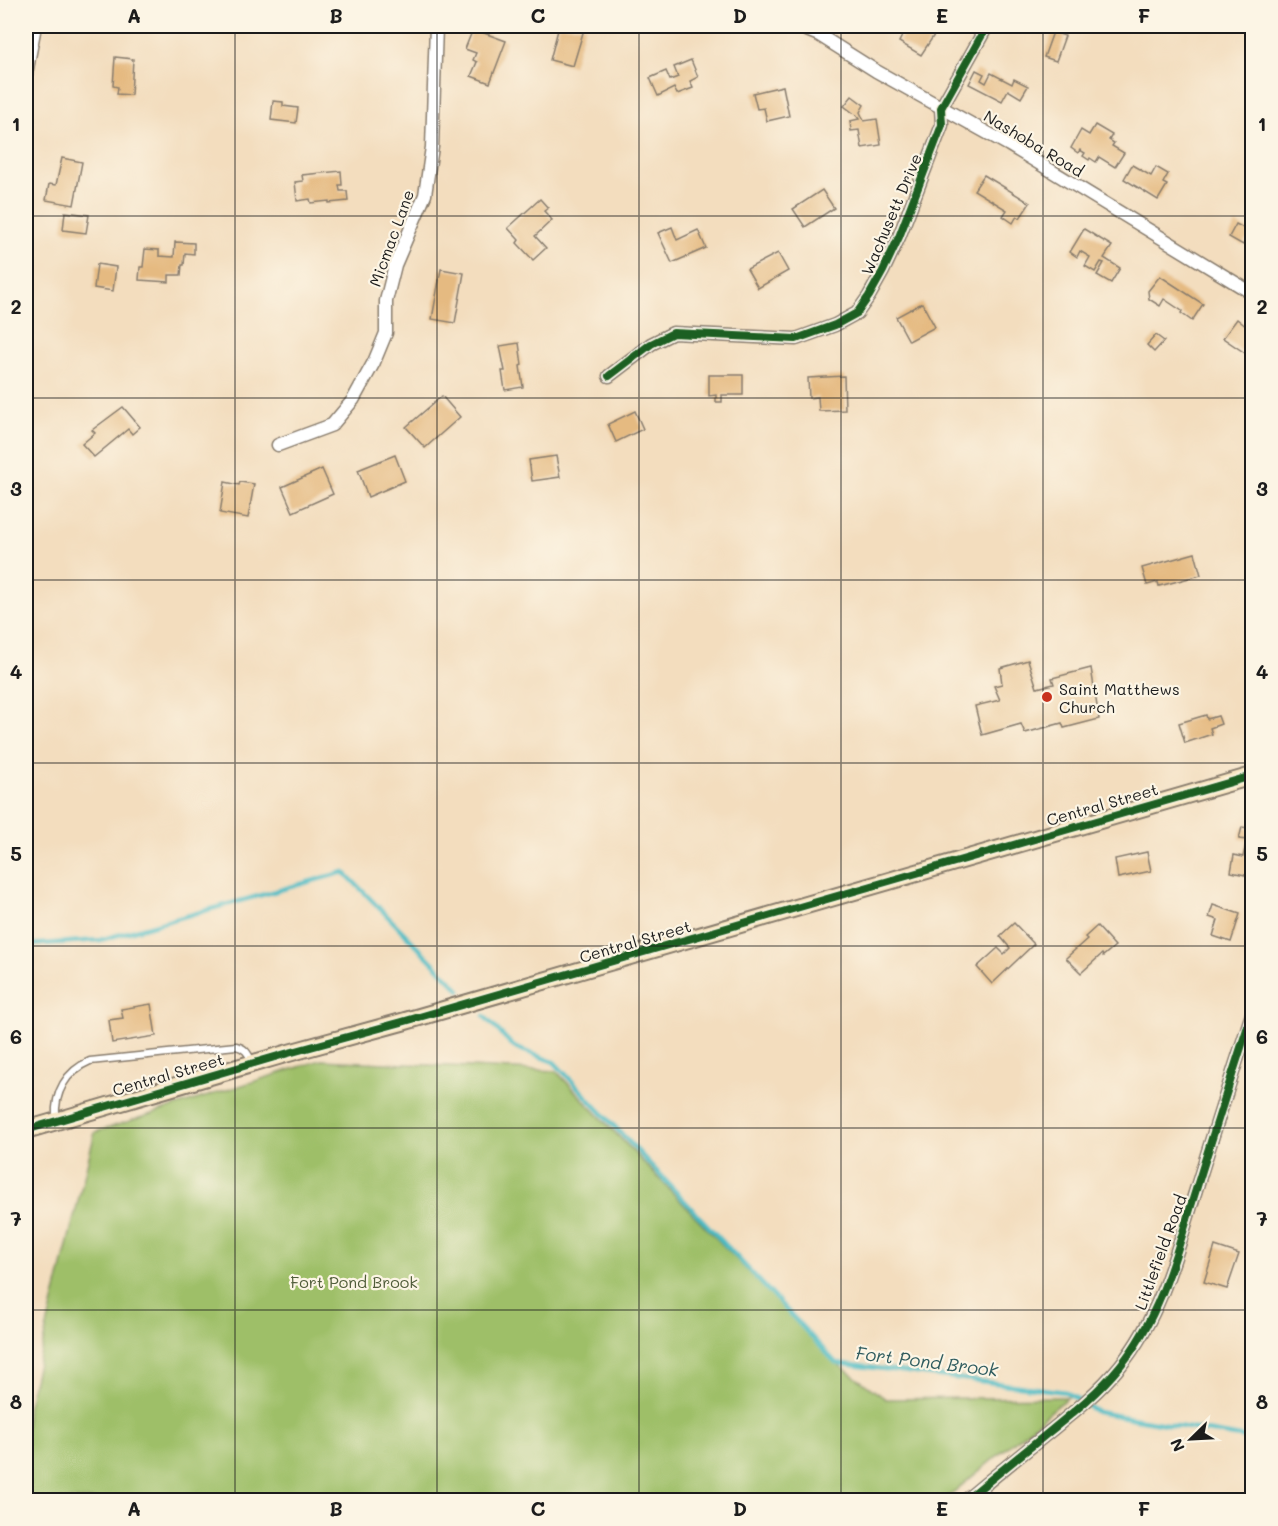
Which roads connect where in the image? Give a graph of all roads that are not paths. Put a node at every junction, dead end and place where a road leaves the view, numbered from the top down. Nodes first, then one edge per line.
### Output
1 (35, 26) edge
2 (436, 26) edge
3 (797, 26) edge
4 (987, 26) edge
5 (26, 74) edge
6 (941, 108) junction
7 (1252, 292) edge
8 (609, 376) dead end
9 (278, 445) dead end
10 (1252, 776) edge
11 (1252, 1014) edge
12 (253, 1064) junction
13 (56, 1121) junction
14 (26, 1130) edge
15 (966, 1500) edge

1 - 5 street
2 - 9 street, Micmac Lane
3 - 6 street, Nashoba Road
4 - 6 street
6 - 7 street, Nashoba Road
6 - 8 street, Wachusett Drive
10 - 12 street, Central Street
11 - 15 street, Littlefield Road
12 - 13 street, Central Street
12 - 13 lane
13 - 14 street, Central Street

